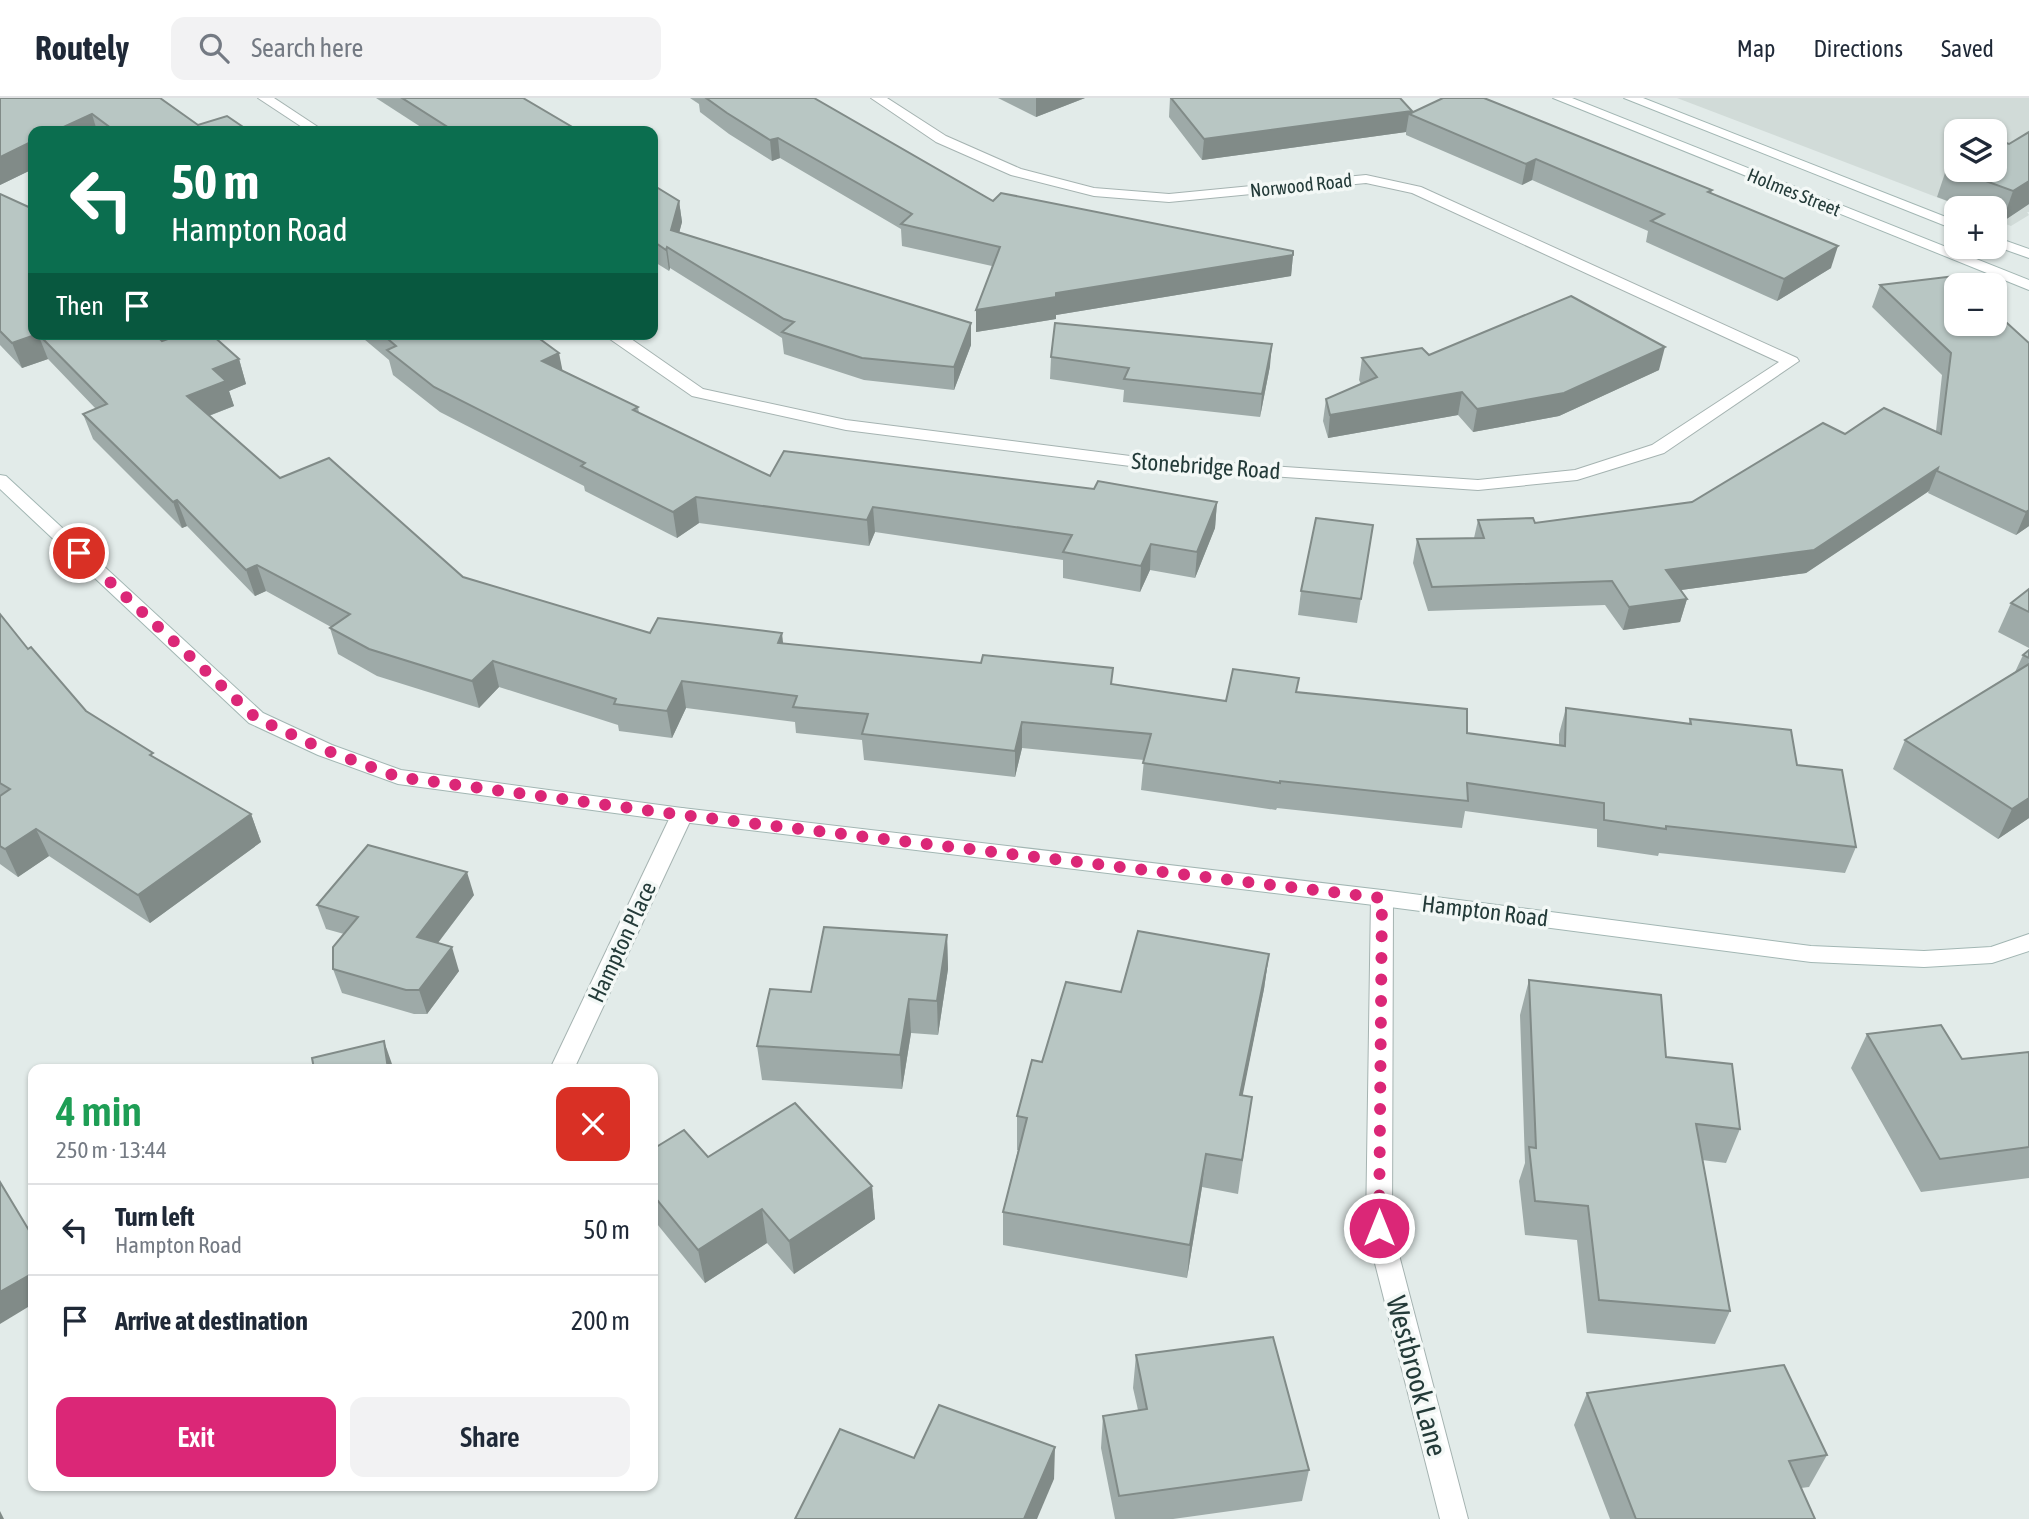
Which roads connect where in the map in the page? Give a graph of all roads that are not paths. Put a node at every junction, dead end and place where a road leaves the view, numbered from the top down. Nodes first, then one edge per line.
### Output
1 (265, 98) edge
2 (878, 98) edge
3 (1560, 98) edge
4 (1631, 98) edge
5 (309, 126) edge
6 (1944, 221) edge
7 (2007, 246) edge
8 (2029, 254) edge
9 (2029, 285) edge
10 (622, 340) edge
11 (1791, 361) joint
12 (0, 480) edge
13 (682, 815) junction
14 (1382, 898) junction
15 (2029, 942) edge
16 (564, 1064) edge
17 (1454, 1519) edge

1 - 5 street
2 - 11 street, Norwood Road
3 - 9 street, Holmes Street
4 - 6 street, Holmes Street
7 - 8 street
10 - 11 street, Stonebridge Road
12 - 13 street, Hampton Road
13 - 14 street, Hampton Road
13 - 16 street, Hampton Place
14 - 15 street, Hampton Road
14 - 17 street, Westbrook Lane

